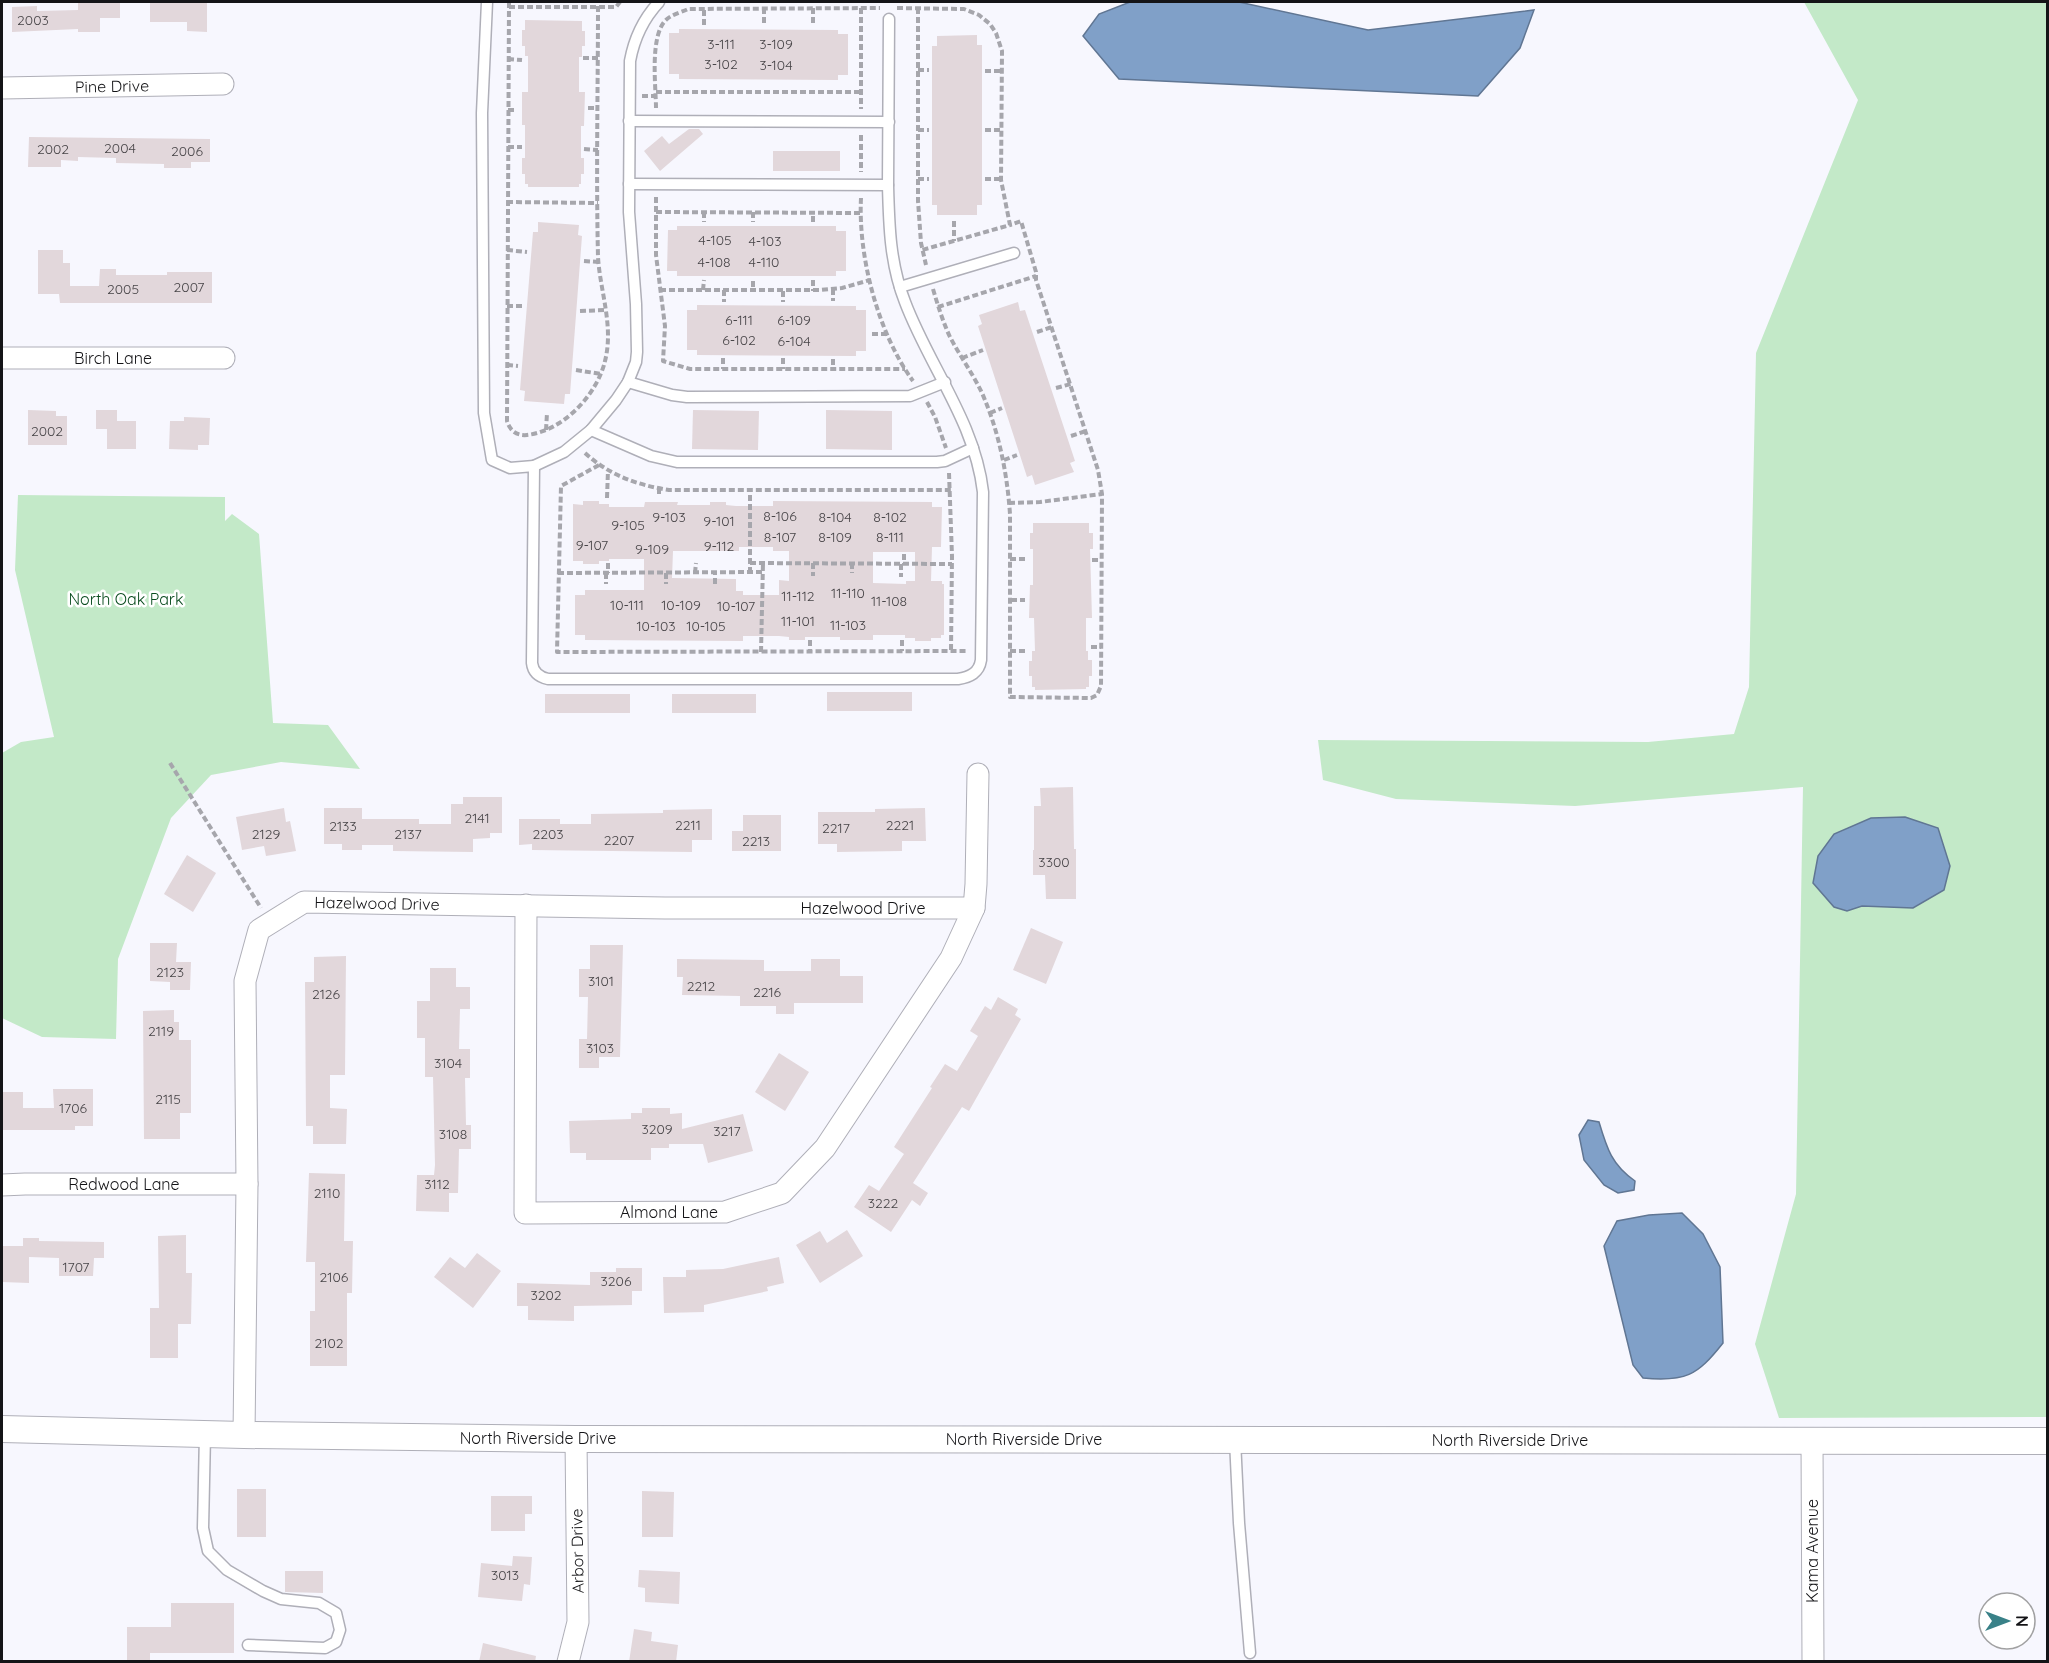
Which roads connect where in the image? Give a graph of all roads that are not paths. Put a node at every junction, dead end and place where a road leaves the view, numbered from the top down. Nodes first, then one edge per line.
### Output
1 (487, 2) edge
2 (659, 2) edge
3 (889, 19) dead end
4 (223, 84) dead end
5 (2, 88) edge
6 (629, 121) junction
7 (889, 122) junction
8 (629, 184) junction
9 (888, 185) junction
10 (1014, 253) dead end
11 (900, 287) junction
12 (2, 358) edge
13 (224, 358) dead end
14 (628, 382) junction
15 (945, 382) junction
16 (591, 430) junction
17 (973, 448) junction
18 (534, 466) junction
19 (978, 774) dead end
20 (526, 905) junction
21 (974, 908) junction
22 (247, 1184) junction
23 (2, 1185) edge
24 (2, 1429) edge
25 (205, 1434) junction
26 (244, 1435) junction
27 (576, 1439) junction
28 (1235, 1439) junction
29 (1812, 1440) junction
30 (2048, 1441) edge
31 (249, 1645) dead end
32 (1250, 1653) dead end
33 (568, 1662) edge
34 (1813, 1662) edge

1 - 18 lane
2 - 6 lane
3 - 7 lane
4 - 5 street, Pine Drive
6 - 7 lane
6 - 8 lane
7 - 9 lane
8 - 9 lane
8 - 14 lane
9 - 11 lane
10 - 11 lane
11 - 15 lane
12 - 13 street, Birch Lane
14 - 15 lane
14 - 16 lane
15 - 17 lane
16 - 17 lane
16 - 18 lane
17 - 18 lane
19 - 21 street, Almond Lane
20 - 21 street, Hazelwood Drive
20 - 21 street, Almond Lane
20 - 22 street, Hazelwood Drive
22 - 23 street, Redwood Lane
22 - 26 street, Hazelwood Drive
24 - 25 street, North Riverside Drive
25 - 26 street, North Riverside Drive
25 - 31 lane
26 - 27 street, North Riverside Drive
27 - 28 street, North Riverside Drive
27 - 33 street, Arbor Drive
28 - 29 street, North Riverside Drive
28 - 32 lane
29 - 30 street, North Riverside Drive
29 - 34 street, Kama Avenue

